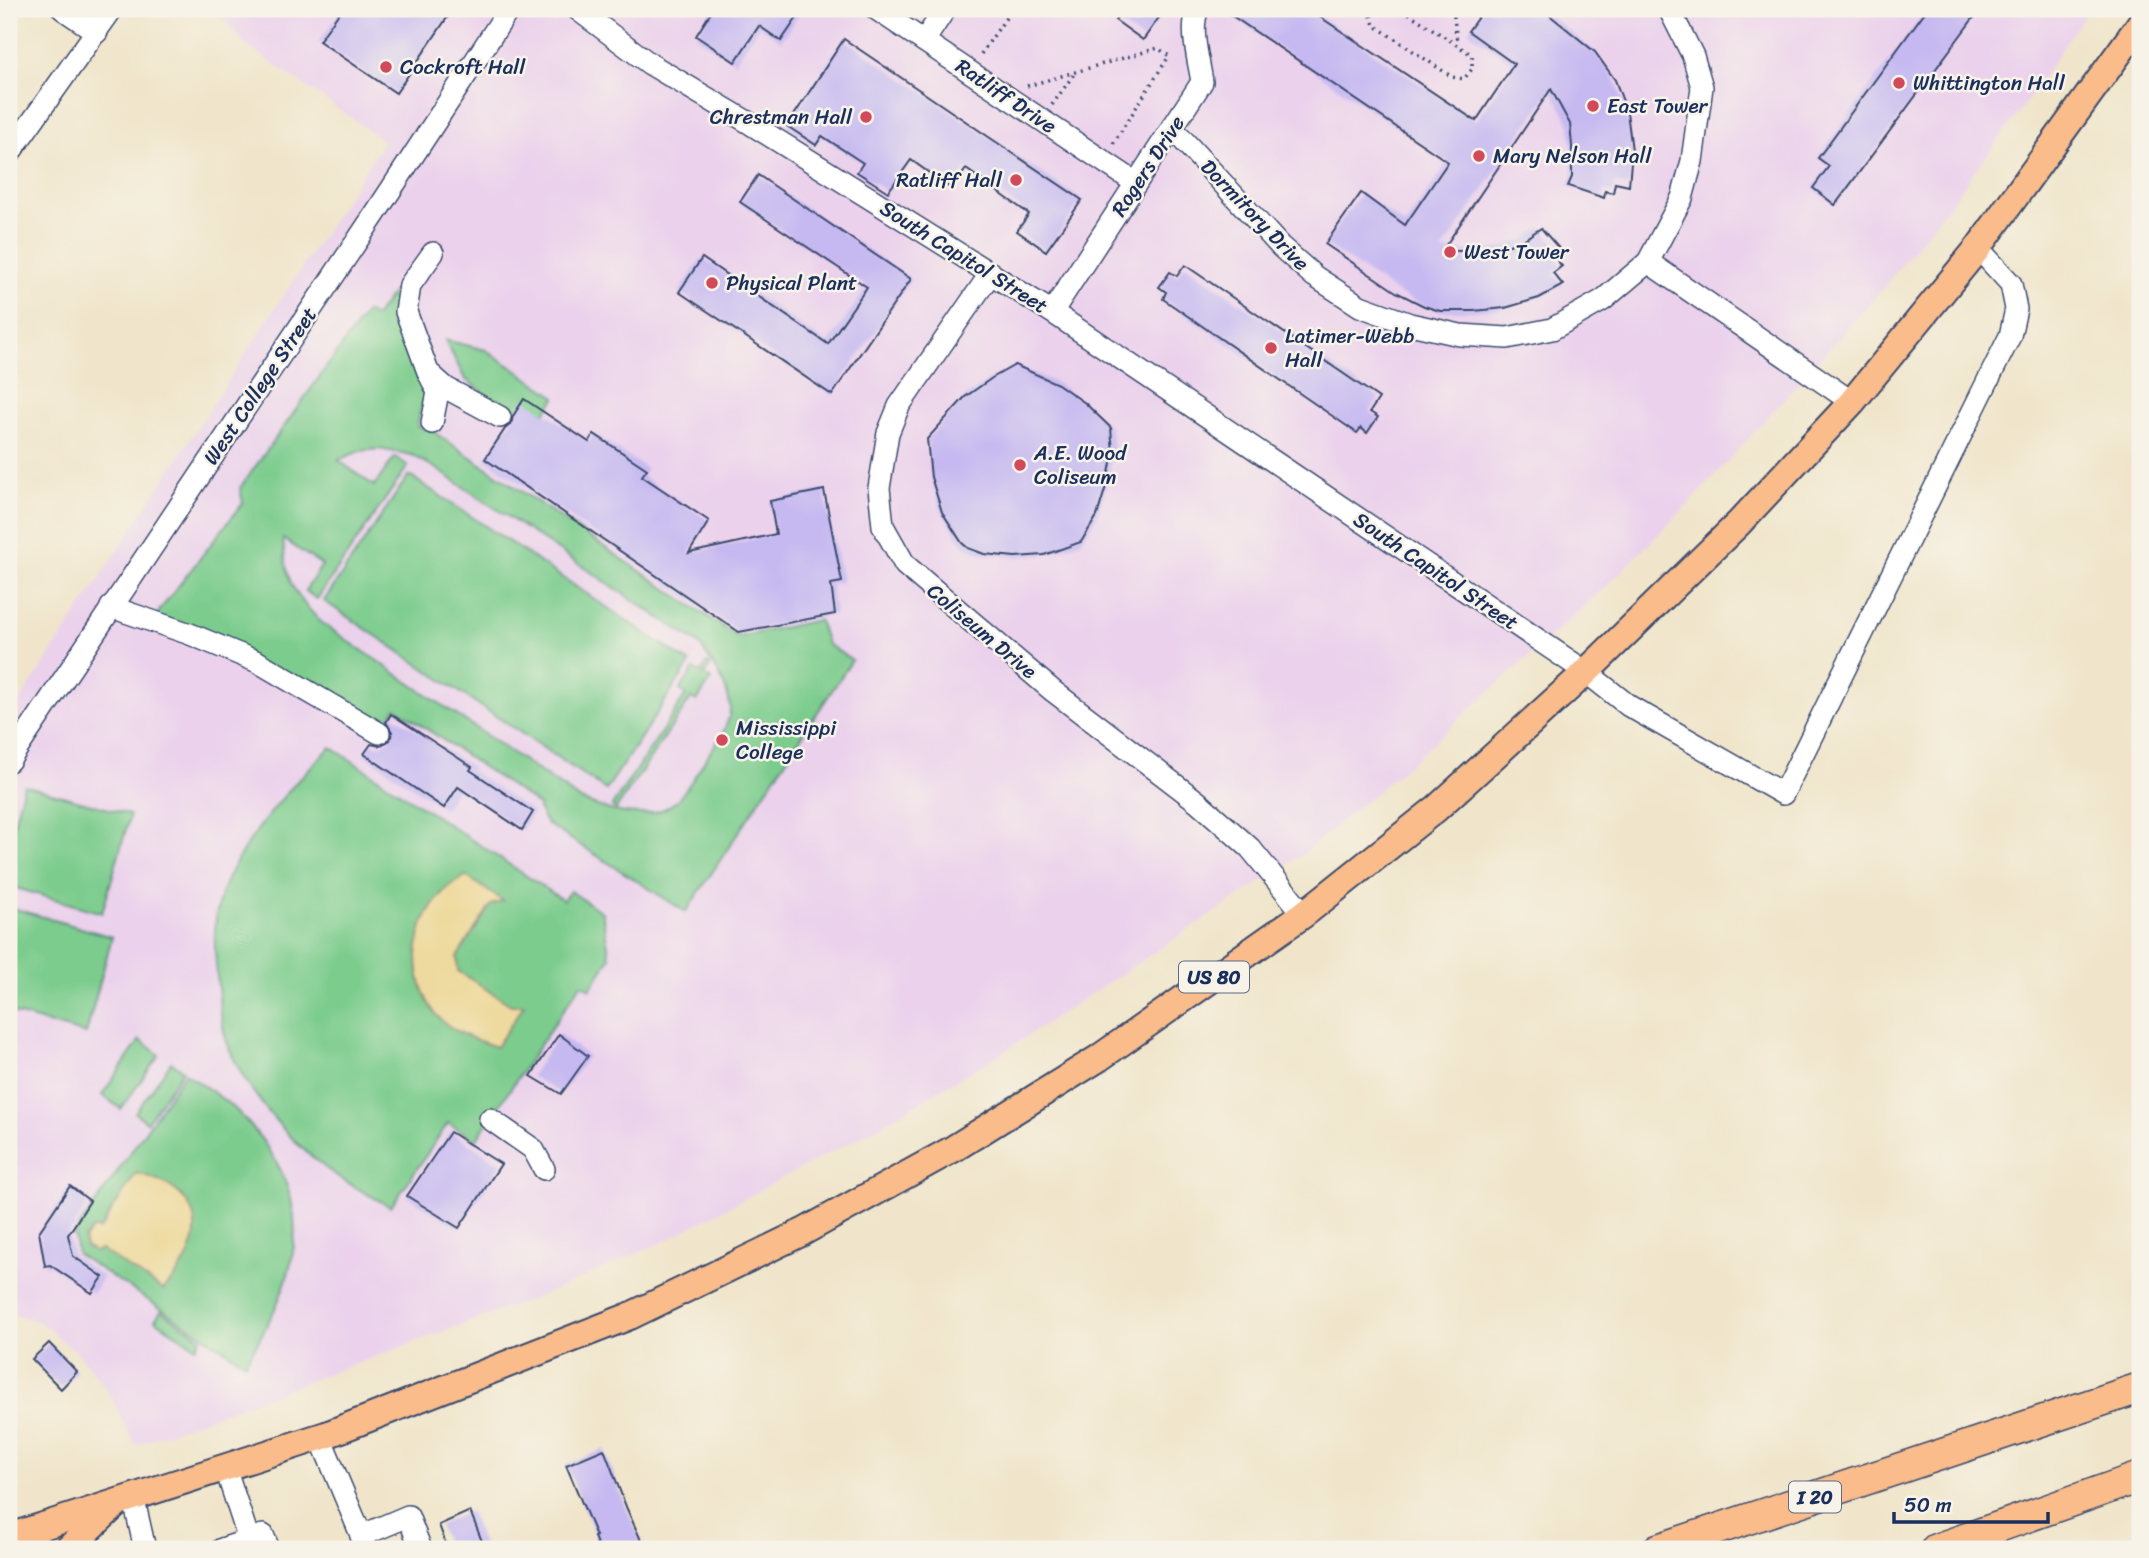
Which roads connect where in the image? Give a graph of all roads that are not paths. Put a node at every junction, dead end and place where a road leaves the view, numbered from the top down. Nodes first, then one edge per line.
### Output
1 (63, 9) edge
2 (112, 9) edge
3 (509, 9) edge
4 (577, 9) edge
5 (876, 9) edge
6 (945, 9) edge
7 (1198, 9) edge
8 (1669, 9) edge
9 (2140, 23) edge
10 (97, 32) junction
11 (923, 41) junction
12 (1173, 129) junction
13 (9, 154) edge
14 (1136, 183) junction
15 (1978, 248) junction
16 (433, 253) dead end
17 (1648, 262) junction
18 (991, 273) junction
19 (1052, 312) junction
20 (428, 372) junction
21 (1852, 402) junction
22 (500, 416) dead end
23 (432, 423) dead end
24 (111, 607) junction
25 (1586, 672) junction
26 (379, 733) dead end
27 (9, 761) edge
28 (1304, 914) junction
29 (490, 1119) dead end
30 (544, 1169) dead end
31 (2140, 1388) edge
32 (320, 1437) junction
33 (225, 1467) junction
34 (2140, 1476) edge
35 (127, 1498) junction
36 (9, 1537) edge
37 (364, 1543) edge
38 (246, 1546) edge
39 (68, 1549) edge
40 (145, 1549) edge
41 (421, 1549) edge
42 (1658, 1549) edge
43 (1936, 1549) edge

1 - 10 street
2 - 10 street
3 - 24 street, West College Street
4 - 18 street, South Capitol Street
5 - 11 street, Ratliff Drive
6 - 11 street
7 - 12 street, Rogers Drive
8 - 17 street
9 - 15 main road, US 80
10 - 13 street
11 - 14 street, Ratliff Drive
12 - 14 street, Rogers Drive
12 - 17 street, Dormitory Drive
14 - 19 street, Rogers Drive
15 - 21 main road, US 80
15 - 25 street, South Capitol Street
16 - 20 street
17 - 21 street
18 - 19 street, South Capitol Street
18 - 28 street, Coliseum Drive
19 - 25 street, South Capitol Street
20 - 22 street
20 - 23 street
21 - 25 main road, US 80
24 - 26 street
24 - 27 street, West College Street
25 - 28 main road, US 80
28 - 32 main road, US 80
29 - 30 street
31 - 42 highway, I 20
32 - 33 main road, US 80
32 - 37 street
33 - 35 main road, US 80
33 - 38 street
34 - 43 highway
35 - 36 main road, US 80
35 - 39 main road
35 - 40 street
37 - 41 street

